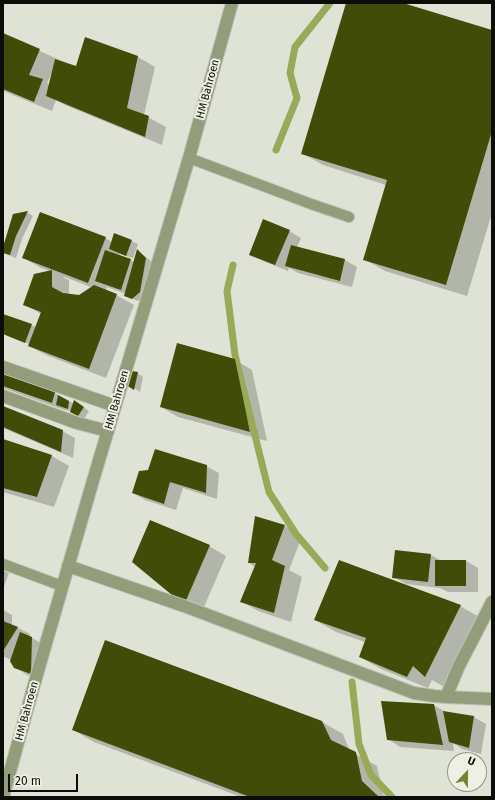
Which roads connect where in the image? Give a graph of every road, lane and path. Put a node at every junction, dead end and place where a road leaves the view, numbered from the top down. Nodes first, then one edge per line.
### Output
1 (232, 3) edge
2 (190, 158) junction
3 (349, 217) dead end
4 (3, 367) edge
5 (3, 396) edge
6 (115, 406) junction
7 (108, 431) junction
8 (3, 564) edge
9 (68, 566) junction
10 (62, 586) junction
11 (492, 602) edge
12 (446, 697) junction
13 (492, 699) edge
14 (3, 797) edge

1 - 2 street, HM Bahroen
2 - 3 lane
2 - 6 street, HM Bahroen
4 - 6 street
5 - 7 street
6 - 7 street, HM Bahroen
7 - 9 street, HM Bahroen
8 - 10 lane
9 - 10 street, HM Bahroen
9 - 12 street
10 - 14 street, HM Bahroen
11 - 12 street
12 - 13 street

